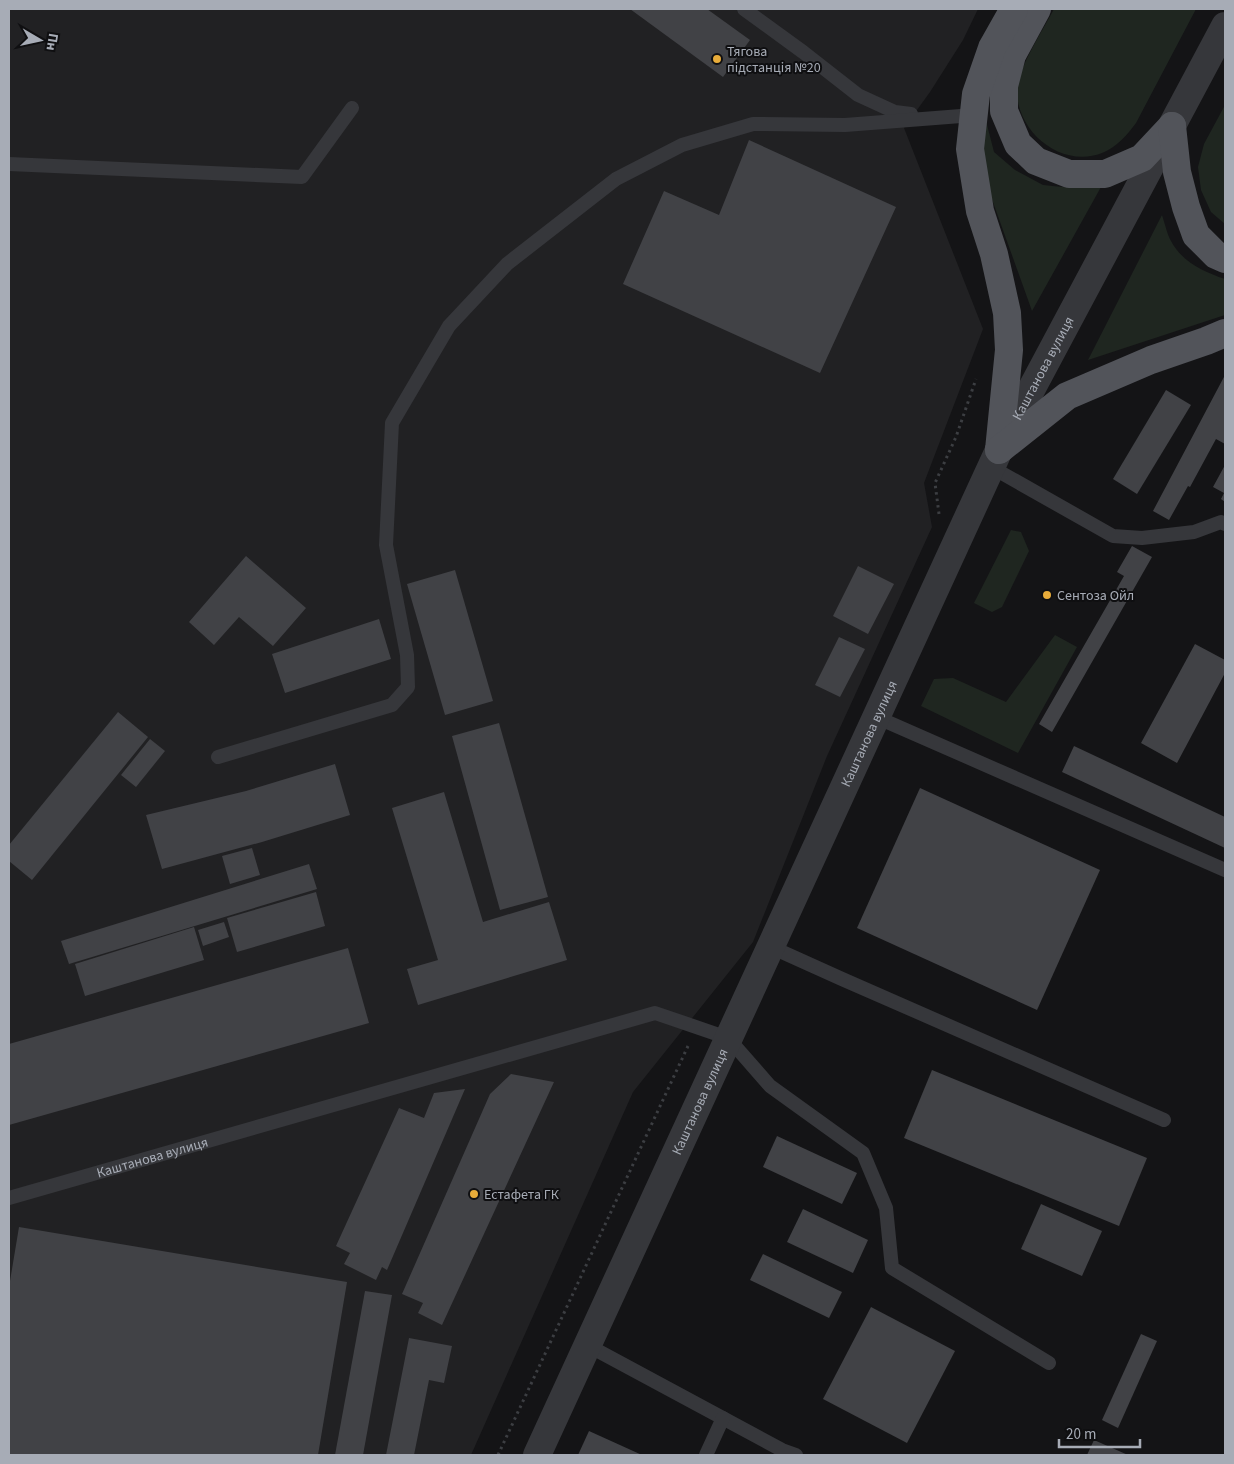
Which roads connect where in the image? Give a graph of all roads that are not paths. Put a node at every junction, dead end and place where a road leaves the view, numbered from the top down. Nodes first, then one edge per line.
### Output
1 (744, 9) edge
2 (1014, 9) edge
3 (1037, 9) edge
4 (1225, 26) edge
5 (352, 108) dead end
6 (974, 115) junction
7 (942, 116) junction
8 (1172, 126) junction
9 (9, 164) edge
10 (1225, 259) edge
11 (1225, 333) edge
12 (995, 458) junction
13 (1225, 524) edge
14 (876, 717) junction
15 (218, 757) dead end
16 (1225, 870) edge
17 (770, 946) junction
18 (728, 1038) junction
19 (1164, 1120) dead end
20 (9, 1198) edge
21 (587, 1345) junction
22 (1048, 1363) dead end
23 (724, 1418) junction
24 (537, 1455) edge
25 (706, 1455) edge
26 (796, 1455) edge

1 - 7 lane
2 - 6 main road
3 - 8 main road
4 - 8 street, Каштанова вулиця
5 - 9 lane
6 - 7 lane
6 - 12 main road
7 - 15 lane
8 - 10 main road
8 - 12 street, Каштанова вулиця
11 - 12 main road
12 - 13 lane
12 - 14 street, Каштанова вулиця
14 - 16 lane
14 - 17 street, Каштанова вулиця
17 - 18 street, Каштанова вулиця
17 - 19 lane
18 - 20 lane, Каштанова вулиця
18 - 21 street, Каштанова вулиця
18 - 22 lane
21 - 23 lane
21 - 24 street, Каштанова вулиця
23 - 25 lane
23 - 26 lane

